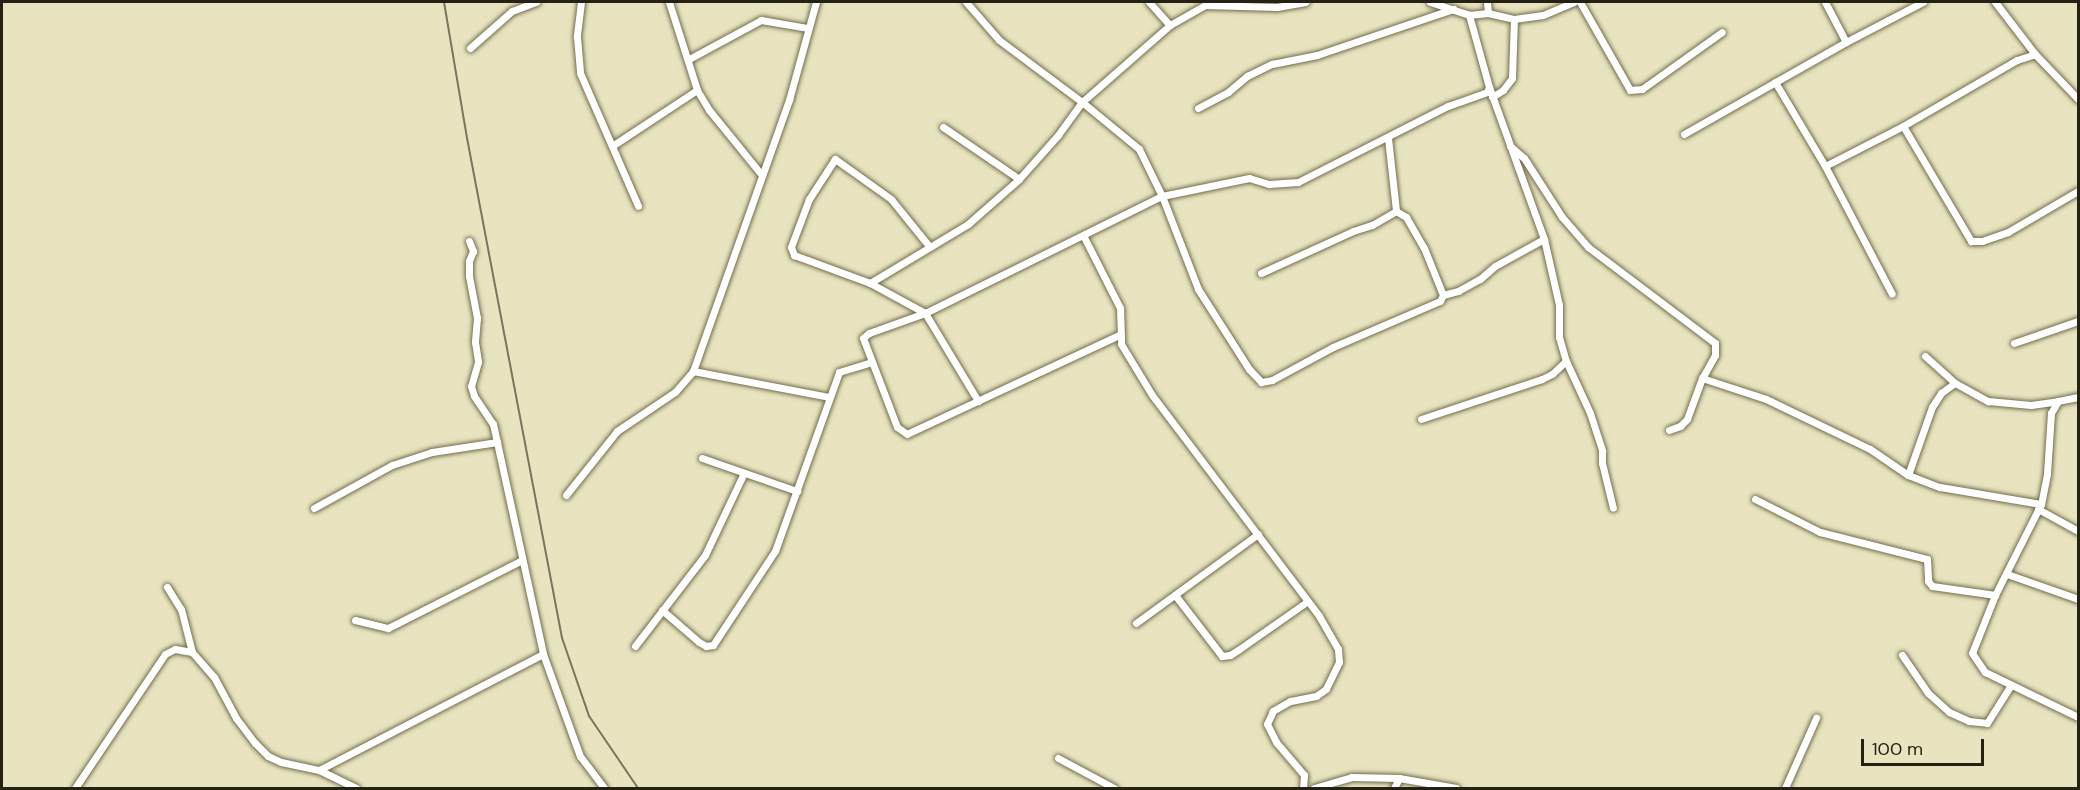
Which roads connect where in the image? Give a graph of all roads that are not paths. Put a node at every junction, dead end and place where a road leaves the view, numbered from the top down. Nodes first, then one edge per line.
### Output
1 (510, 2) edge
2 (536, 2) edge
3 (581, 2) edge
4 (669, 2) edge
5 (816, 2) edge
6 (966, 2) edge
7 (1149, 2) edge
8 (1306, 2) edge
9 (1430, 2) edge
10 (1487, 2) edge
11 (1574, 2) edge
12 (1580, 2) edge
13 (1825, 2) edge
14 (1923, 2) edge
15 (1995, 2) edge
16 (1453, 9) junction
17 (512, 11) junction
18 (1488, 13) junction
19 (1468, 15) junction
20 (1514, 19) junction
21 (1170, 25) junction
22 (808, 27) junction
23 (1722, 32) dead end
24 (1846, 42) junction
25 (470, 48) dead end
26 (2035, 54) junction
27 (689, 59) junction
28 (1775, 82) junction
29 (1489, 87) junction
30 (697, 90) junction
31 (1492, 97) junction
32 (2079, 99) edge
33 (1082, 102) junction
34 (1198, 108) dead end
35 (1904, 126) junction
36 (943, 127) dead end
37 (1684, 134) dead end
38 (1388, 138) junction
39 (612, 146) junction
40 (1510, 146) junction
41 (1825, 166) junction
42 (760, 174) junction
43 (1020, 179) junction
44 (2079, 192) edge
45 (1162, 196) junction
46 (638, 206) dead end
47 (1396, 211) junction
48 (1083, 235) junction
49 (1544, 239) junction
50 (469, 241) dead end
51 (929, 246) junction
52 (1261, 273) dead end
53 (870, 283) junction
54 (1892, 294) dead end
55 (1443, 295) junction
56 (925, 313) junction
57 (2079, 321) edge
58 (1119, 335) junction
59 (2014, 343) dead end
60 (1925, 356) dead end
61 (1566, 361) junction
62 (871, 362) junction
63 (693, 371) junction
64 (1702, 378) junction
65 (1955, 383) junction
66 (829, 397) junction
67 (2079, 397) edge
68 (978, 401) junction
69 (2058, 401) junction
70 (1421, 419) dead end
71 (1669, 430) dead end
72 (497, 442) junction
73 (702, 458) dead end
74 (744, 473) junction
75 (1908, 475) junction
76 (797, 491) junction
77 (566, 495) dead end
78 (1755, 499) dead end
79 (2039, 507) junction
80 (314, 508) dead end
81 (1613, 508) dead end
82 (2079, 531) edge
83 (1258, 534) junction
84 (522, 560) junction
85 (2007, 574) junction
86 (167, 587) dead end
87 (1175, 595) junction
88 (1995, 595) junction
89 (2079, 599) edge
90 (1308, 601) junction
91 (662, 610) junction
92 (355, 620) dead end
93 (1136, 623) dead end
94 (635, 646) dead end
95 (192, 652) junction
96 (543, 654) junction
97 (1902, 655) dead end
98 (2011, 685) junction
99 (2079, 717) edge
100 (1816, 718) dead end
101 (1058, 758) dead end
102 (319, 770) junction
103 (1399, 778) junction
104 (75, 789) edge
105 (356, 789) edge
106 (604, 789) edge
107 (1114, 789) edge
108 (1303, 789) edge
109 (1314, 789) edge
110 (1394, 789) edge
111 (1456, 789) edge
112 (1785, 789) edge

1 - 17 street
2 - 17 street
3 - 39 street
4 - 27 street
5 - 22 street
6 - 33 street
7 - 21 street
8 - 21 street
9 - 16 street
10 - 18 street
11 - 20 street
12 - 23 street
13 - 24 street
14 - 24 street
15 - 26 street
16 - 19 street
16 - 34 street
17 - 25 street
18 - 19 street
18 - 20 street
19 - 29 street
20 - 31 street
21 - 33 street
22 - 27 street
22 - 42 street
24 - 28 street
26 - 32 street
26 - 35 street
27 - 30 street
28 - 37 street
28 - 41 street
29 - 31 street
29 - 38 street
30 - 39 street
30 - 42 street
31 - 40 street
33 - 43 street
33 - 45 street
35 - 41 street
35 - 44 street
36 - 43 street
38 - 45 street
38 - 47 street
39 - 46 street
40 - 49 street
40 - 64 street
41 - 54 street
42 - 63 street
43 - 51 street
45 - 48 street
45 - 55 street
47 - 52 street
47 - 55 street
48 - 56 street
48 - 58 street
49 - 55 street
49 - 61 street
50 - 72 street
51 - 53 street
51 - 53 street
53 - 56 street
56 - 62 street
56 - 68 street
57 - 59 street
58 - 68 street
58 - 83 street
60 - 65 street
61 - 70 street
61 - 81 street
62 - 66 street
62 - 68 street
63 - 66 street
63 - 77 street
64 - 71 street
64 - 75 street
65 - 69 street
65 - 75 street
66 - 76 street
67 - 69 street
69 - 79 street
72 - 80 street
72 - 84 street
73 - 74 street
74 - 76 street
74 - 91 street
75 - 79 street
76 - 91 street
78 - 88 street
79 - 82 street
79 - 85 street
83 - 87 street
83 - 90 street
84 - 92 street
84 - 96 street
85 - 88 street
85 - 89 street
86 - 95 street
87 - 90 street
87 - 93 street
88 - 98 street
90 - 108 street
91 - 94 street
95 - 102 street
95 - 104 street
96 - 102 street
96 - 106 street
97 - 98 street
98 - 99 street
100 - 112 street
101 - 107 street
102 - 105 street
103 - 109 street
103 - 110 street
103 - 111 street

